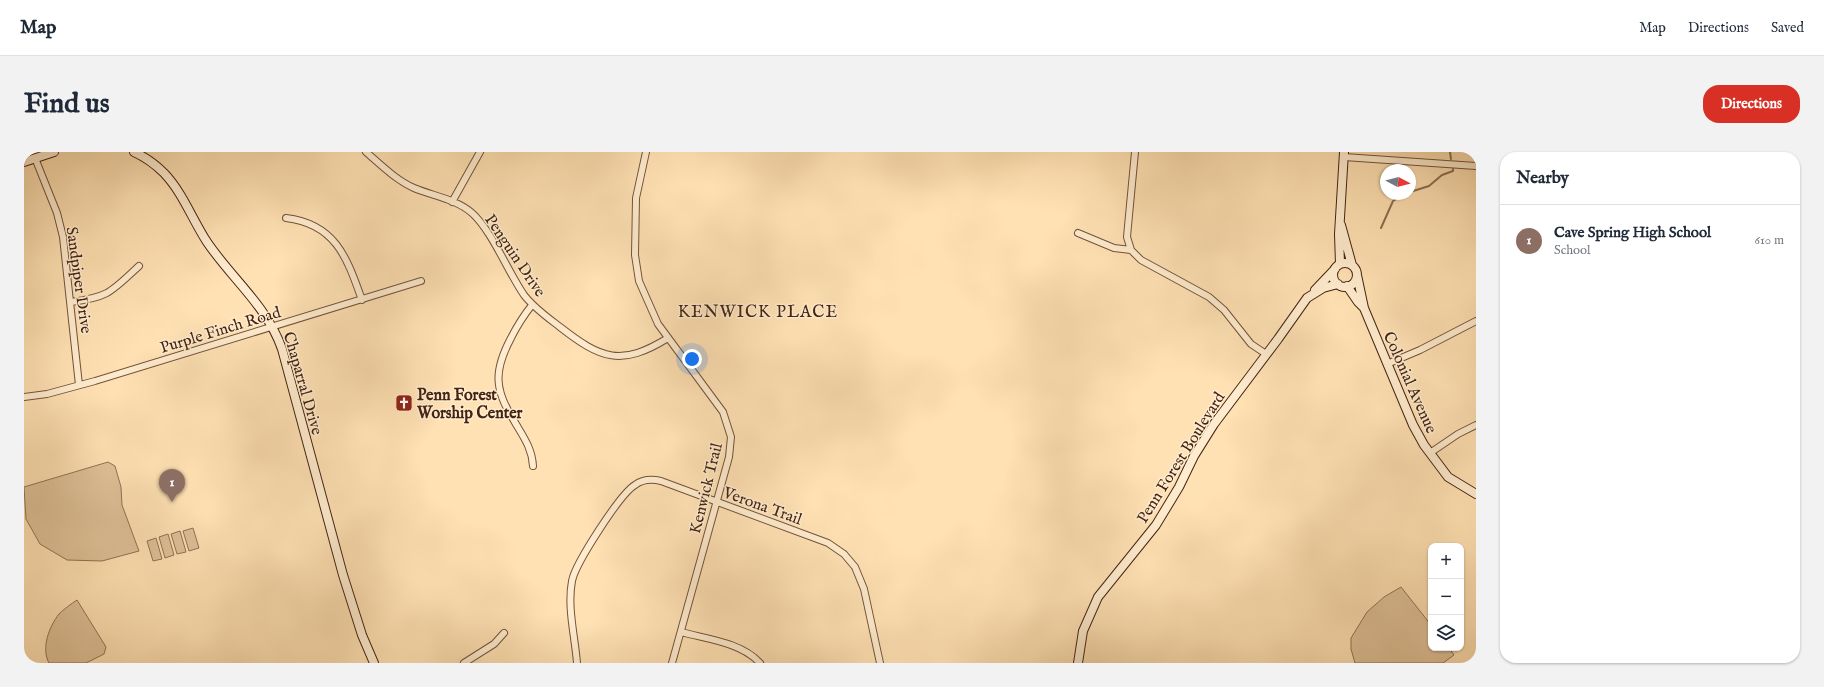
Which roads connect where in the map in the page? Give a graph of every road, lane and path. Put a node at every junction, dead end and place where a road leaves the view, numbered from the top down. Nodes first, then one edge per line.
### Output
1 (54, 152) edge
2 (134, 152) edge
3 (366, 152) edge
4 (480, 152) edge
5 (646, 152) edge
6 (1135, 152) edge
7 (1344, 155) edge
8 (35, 158) junction
9 (24, 162) edge
10 (1476, 166) edge
11 (452, 202) junction
12 (286, 218) dead end
13 (1341, 224) junction
14 (1078, 233) dead end
15 (1131, 250) junction
16 (1352, 265) junction
17 (139, 266) dead end
18 (1338, 266) junction
19 (1357, 275) junction
20 (421, 281) dead end
21 (1338, 284) junction
22 (1348, 286) junction
23 (1312, 293) junction
24 (362, 300) junction
25 (71, 302) junction
26 (532, 304) junction
27 (1364, 308) junction
28 (1476, 321) edge
29 (273, 327) junction
30 (668, 338) junction
31 (1266, 354) junction
32 (1387, 364) junction
33 (79, 385) junction
34 (24, 397) edge
35 (1476, 425) edge
36 (1430, 453) junction
37 (533, 466) dead end
38 (1476, 494) edge
39 (717, 502) junction
40 (681, 632) junction
41 (504, 633) dead end
42 (374, 663) edge
43 (464, 663) edge
44 (578, 663) edge
45 (672, 663) edge
46 (760, 663) edge
47 (880, 663) edge
48 (1078, 663) edge

1 - 8 street
2 - 29 street, Chaparral Drive
3 - 11 street, Penguin Drive
4 - 11 street
5 - 30 street, Kenwick Trail
6 - 15 street
7 - 10 street
7 - 13 street, Colonial Avenue
8 - 9 street
8 - 25 street, Sandpiper Drive
11 - 26 street, Penguin Drive
12 - 24 street
13 - 16 street, Colonial Avenue
13 - 18 street, Colonial Avenue
14 - 15 street
15 - 31 street
16 - 18 street
16 - 19 street, Colonial Avenue
17 - 25 street
18 - 21 street, Colonial Avenue
18 - 23 street, Penn Forest Boulevard
19 - 22 street
19 - 27 street, Colonial Avenue
20 - 24 street, Purple Finch Road
21 - 22 street
21 - 23 street, Penn Forest Boulevard
22 - 27 street, Colonial Avenue
23 - 31 street, Penn Forest Boulevard
24 - 29 street, Purple Finch Road
25 - 33 street, Sandpiper Drive
26 - 30 street, Penguin Drive
26 - 37 street
27 - 32 street, Colonial Avenue
28 - 32 street
29 - 33 street, Purple Finch Road
29 - 42 street, Chaparral Drive
30 - 39 street, Kenwick Trail
31 - 48 street, Penn Forest Boulevard
32 - 36 street, Colonial Avenue
33 - 34 street, Purple Finch Road
35 - 36 street
36 - 38 street, Colonial Avenue
39 - 40 street, Kenwick Trail
39 - 44 street, Verona Trail
39 - 47 street, Verona Trail
40 - 45 street, Kenwick Trail
40 - 46 street
41 - 43 street

